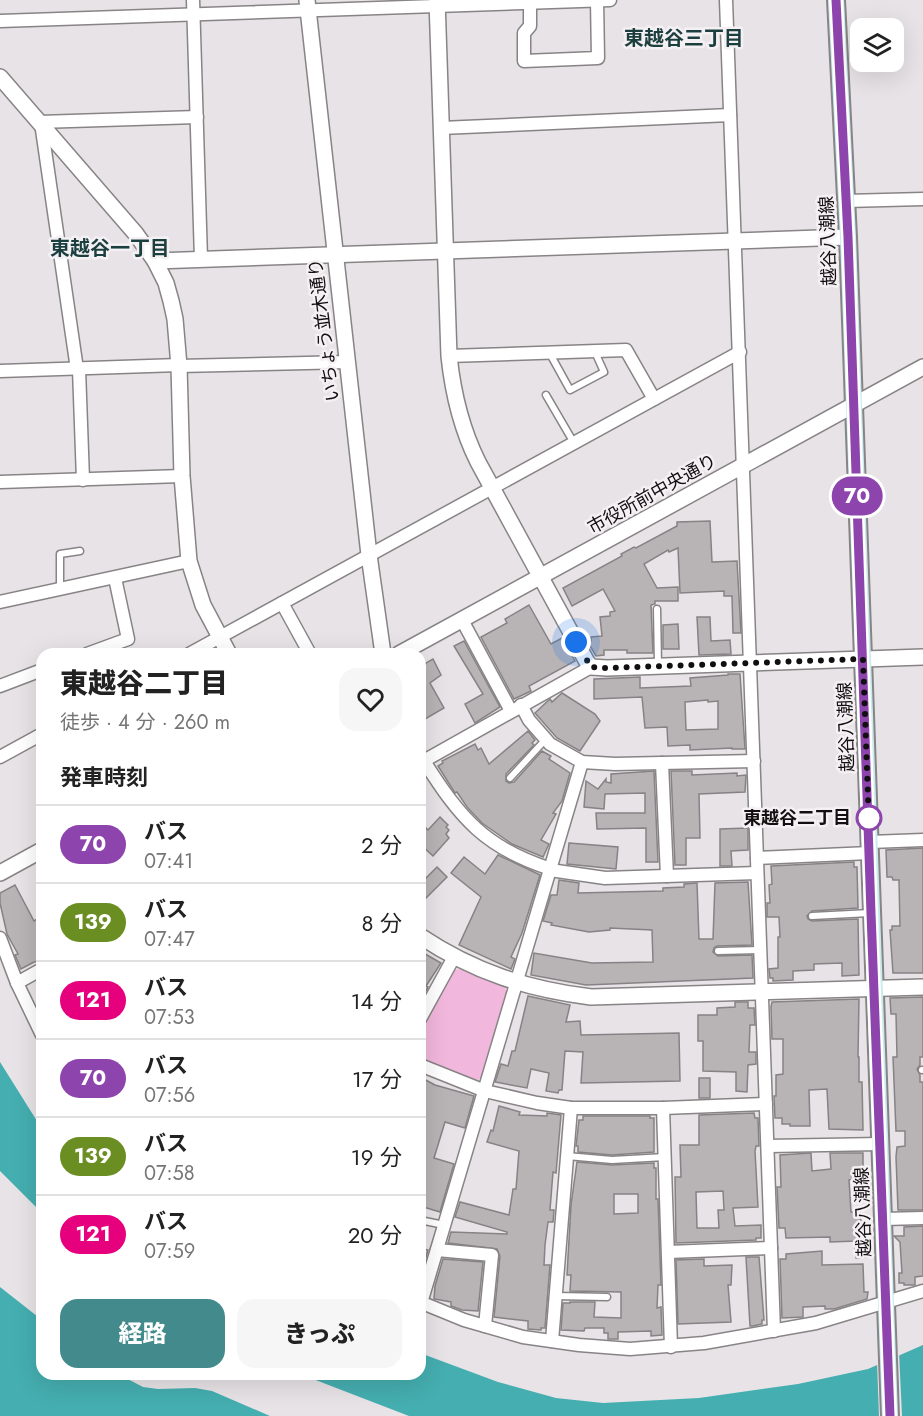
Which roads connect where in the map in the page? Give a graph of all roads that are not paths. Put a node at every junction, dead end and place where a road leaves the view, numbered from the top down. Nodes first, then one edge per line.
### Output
1 (193, 0) edge
2 (597, 0) edge
3 (610, 0) edge
4 (726, 0) edge
5 (836, 0) edge
6 (437, 3) edge
7 (530, 3) junction
8 (308, 5) edge
9 (193, 14) junction
10 (0, 21) edge
11 (0, 77) edge
12 (730, 115) junction
13 (196, 117) junction
14 (40, 123) junction
15 (441, 128) junction
16 (923, 199) edge
17 (846, 201) junction
18 (848, 237) junction
19 (735, 241) junction
20 (445, 251) junction
21 (335, 255) junction
22 (201, 259) junction
23 (154, 261) junction
24 (594, 351) junction
25 (549, 352) junction
26 (740, 352) junction
27 (449, 357) junction
28 (348, 362) junction
29 (179, 366) junction
30 (923, 367) edge
31 (78, 369) junction
32 (0, 371) edge
33 (546, 395) dead end
34 (654, 399) junction
35 (853, 405) junction
36 (574, 443) junction
37 (743, 467) junction
38 (182, 476) junction
39 (83, 480) junction
40 (0, 482) edge
41 (492, 488) junction
42 (80, 550) dead end
43 (369, 555) junction
44 (189, 561) junction
45 (541, 577) junction
46 (115, 578) junction
47 (60, 589) junction
48 (0, 602) edge
49 (282, 603) junction
50 (657, 609) dead end
51 (462, 620) junction
52 (220, 637) junction
53 (103, 648) edge
54 (200, 648) edge
55 (226, 648) edge
56 (307, 648) edge
57 (382, 648) edge
58 (410, 648) edge
59 (923, 657) edge
60 (863, 659) junction
61 (750, 663) junction
62 (658, 666) junction
63 (591, 667) junction
64 (36, 672) edge
65 (0, 686) edge
66 (516, 708) junction
67 (36, 737) edge
68 (546, 739) junction
69 (0, 757) edge
70 (426, 760) edge
71 (754, 761) junction
72 (582, 762) junction
73 (662, 763) junction
74 (426, 768) edge
75 (510, 778) dead end
76 (923, 840) edge
77 (870, 847) junction
78 (36, 853) edge
79 (757, 858) junction
80 (551, 870) junction
81 (0, 873) edge
82 (757, 873) junction
83 (667, 876) junction
84 (871, 913) junction
85 (813, 916) dead end
86 (0, 938) edge
87 (426, 940) edge
88 (760, 950) junction
89 (718, 951) dead end
90 (454, 957) junction
91 (36, 972) edge
92 (17, 983) junction
93 (517, 983) junction
94 (923, 987) edge
95 (874, 988) junction
96 (763, 993) junction
97 (426, 1008) edge
98 (36, 1023) edge
99 (426, 1067) edge
100 (485, 1090) junction
101 (766, 1104) junction
102 (571, 1108) junction
103 (663, 1108) junction
104 (880, 1144) junction
105 (768, 1146) junction
106 (567, 1156) junction
107 (664, 1158) junction
108 (923, 1218) edge
109 (883, 1219) junction
110 (426, 1222) edge
111 (444, 1226) junction
112 (771, 1248) junction
113 (437, 1250) junction
114 (668, 1252) junction
115 (426, 1286) edge
116 (923, 1291) edge
117 (555, 1296) junction
118 (607, 1297) dead end
119 (426, 1305) edge
120 (886, 1310) junction
121 (485, 1326) junction
122 (774, 1331) junction
123 (552, 1341) junction
124 (671, 1347) junction
125 (890, 1416) edge

1 - 9 street
2 - 3 street
2 - 7 street
2 - 7 street
4 - 12 street
5 - 17 main road, 越谷八潮線
6 - 7 street
6 - 8 street
6 - 15 street
8 - 9 street
8 - 21 street, いちょう並木通り
9 - 10 street
9 - 13 street
11 - 14 street
12 - 15 street
12 - 19 street
13 - 14 street
13 - 22 street
14 - 23 street
14 - 31 street
15 - 20 street
16 - 17 street
17 - 18 main road, 越谷八潮線
18 - 19 street
18 - 35 main road, 越谷八潮線
19 - 20 street
19 - 26 street
20 - 21 street
20 - 27 street
21 - 22 street
21 - 28 street, いちょう並木通り
22 - 23 street
23 - 29 street
24 - 25 street
24 - 25 lane
24 - 34 street
25 - 27 street
26 - 34 street
26 - 37 street
27 - 41 street
28 - 29 street
28 - 43 street, いちょう並木通り
29 - 31 street
29 - 38 street
30 - 35 street, 市役所前中央通り
31 - 32 street
31 - 39 street
33 - 36 lane
34 - 36 street
35 - 37 street, 市役所前中央通り
35 - 60 main road, 越谷八潮線
36 - 41 street
37 - 45 street, 市役所前中央通り
37 - 61 street
38 - 39 street
38 - 44 street
39 - 40 street
41 - 43 street
41 - 45 street
42 - 47 lane
43 - 49 street
43 - 57 street, いちょう並木通り
44 - 46 street
44 - 52 street
45 - 51 street, 市役所前中央通り
45 - 63 street
46 - 47 street
46 - 53 street
47 - 48 street
49 - 52 street
49 - 56 street
50 - 62 lane
51 - 58 street, 市役所前中央通り
51 - 66 street
52 - 54 street
52 - 55 street
59 - 60 street
60 - 61 street
60 - 77 main road, 越谷八潮線
61 - 62 street
61 - 71 street
62 - 63 street
63 - 66 street
64 - 65 street
66 - 68 street
66 - 70 street
67 - 69 street
68 - 72 street
68 - 75 lane
71 - 73 street
71 - 79 street
72 - 73 street
72 - 80 street
73 - 83 street
74 - 80 street
76 - 77 street
77 - 79 street
77 - 84 main road, 越谷八潮線
78 - 81 street
79 - 82 street
80 - 83 street
80 - 93 street
82 - 83 street
82 - 88 street
84 - 85 lane
84 - 95 main road, 越谷八潮線
86 - 92 street
87 - 90 street
88 - 89 lane
88 - 96 street
90 - 93 street
90 - 97 street
91 - 92 street
92 - 98 street
93 - 96 street
93 - 100 street
94 - 95 street
95 - 96 street
95 - 104 main road, 越谷八潮線
96 - 101 street
99 - 100 street
100 - 102 street
100 - 111 street
101 - 103 street
101 - 105 street
102 - 103 street
102 - 106 street
103 - 107 street
104 - 105 street
104 - 109 main road, 越谷八潮線
105 - 112 street
106 - 107 lane
106 - 117 street
107 - 114 street
108 - 109 street
109 - 120 main road, 越谷八潮線
110 - 111 lane
111 - 113 street
112 - 114 street
112 - 122 street
113 - 115 street
113 - 121 street
114 - 124 street
116 - 120 street
117 - 118 lane
117 - 123 street
119 - 121 street
120 - 122 street
120 - 125 main road, 越谷八潮線
121 - 123 street
122 - 124 street
123 - 124 street

